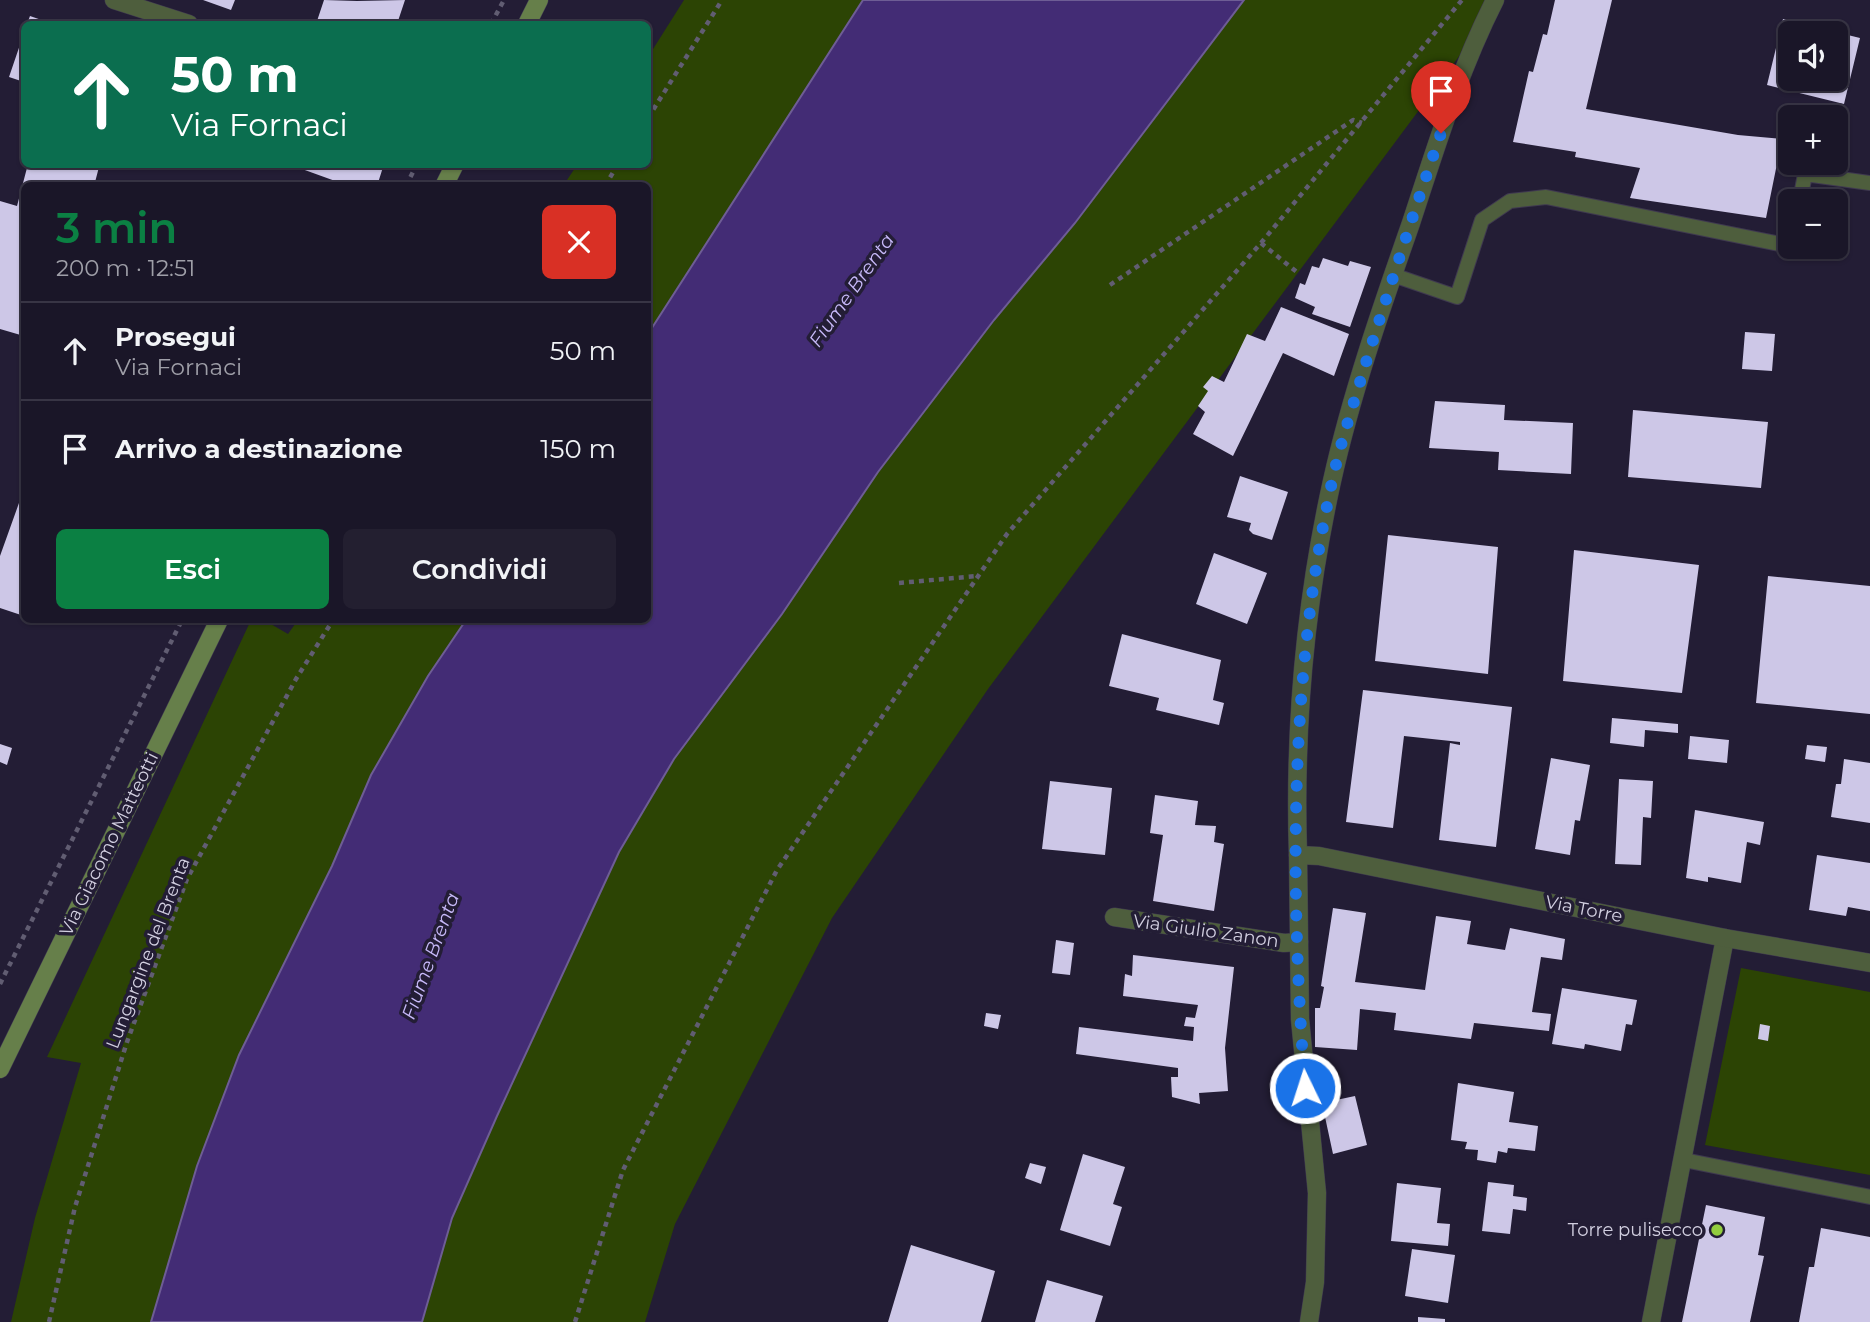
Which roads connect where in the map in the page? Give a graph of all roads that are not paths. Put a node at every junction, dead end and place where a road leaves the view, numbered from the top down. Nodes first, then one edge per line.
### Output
1 (114, 0) edge
2 (540, 0) edge
3 (1495, 0) edge
4 (180, 21) edge
5 (529, 21) edge
6 (1870, 183) edge
7 (1802, 189) edge
8 (1778, 244) edge
9 (1393, 275) junction
10 (218, 623) edge
11 (1298, 855) junction
12 (1114, 917) dead end
13 (1725, 938) junction
14 (1299, 942) junction
15 (1870, 963) edge
16 (0, 1069) edge
17 (1684, 1160) junction
18 (1870, 1197) edge
19 (1309, 1322) edge
20 (1651, 1322) edge

1 - 4 street
2 - 5 main road
3 - 9 street, Via Giulio Zanon
6 - 7 lane
8 - 9 lane
9 - 11 street, Via Giulio Zanon
10 - 16 main road, Via Giacomo Matteotti
11 - 13 street, Via Torre
11 - 14 street, Via Giulio Zanon
12 - 14 street, Via Giulio Zanon
13 - 15 street, Via Torre
13 - 17 street
14 - 19 street, Via Giulio Zanon
17 - 18 lane
17 - 20 street

